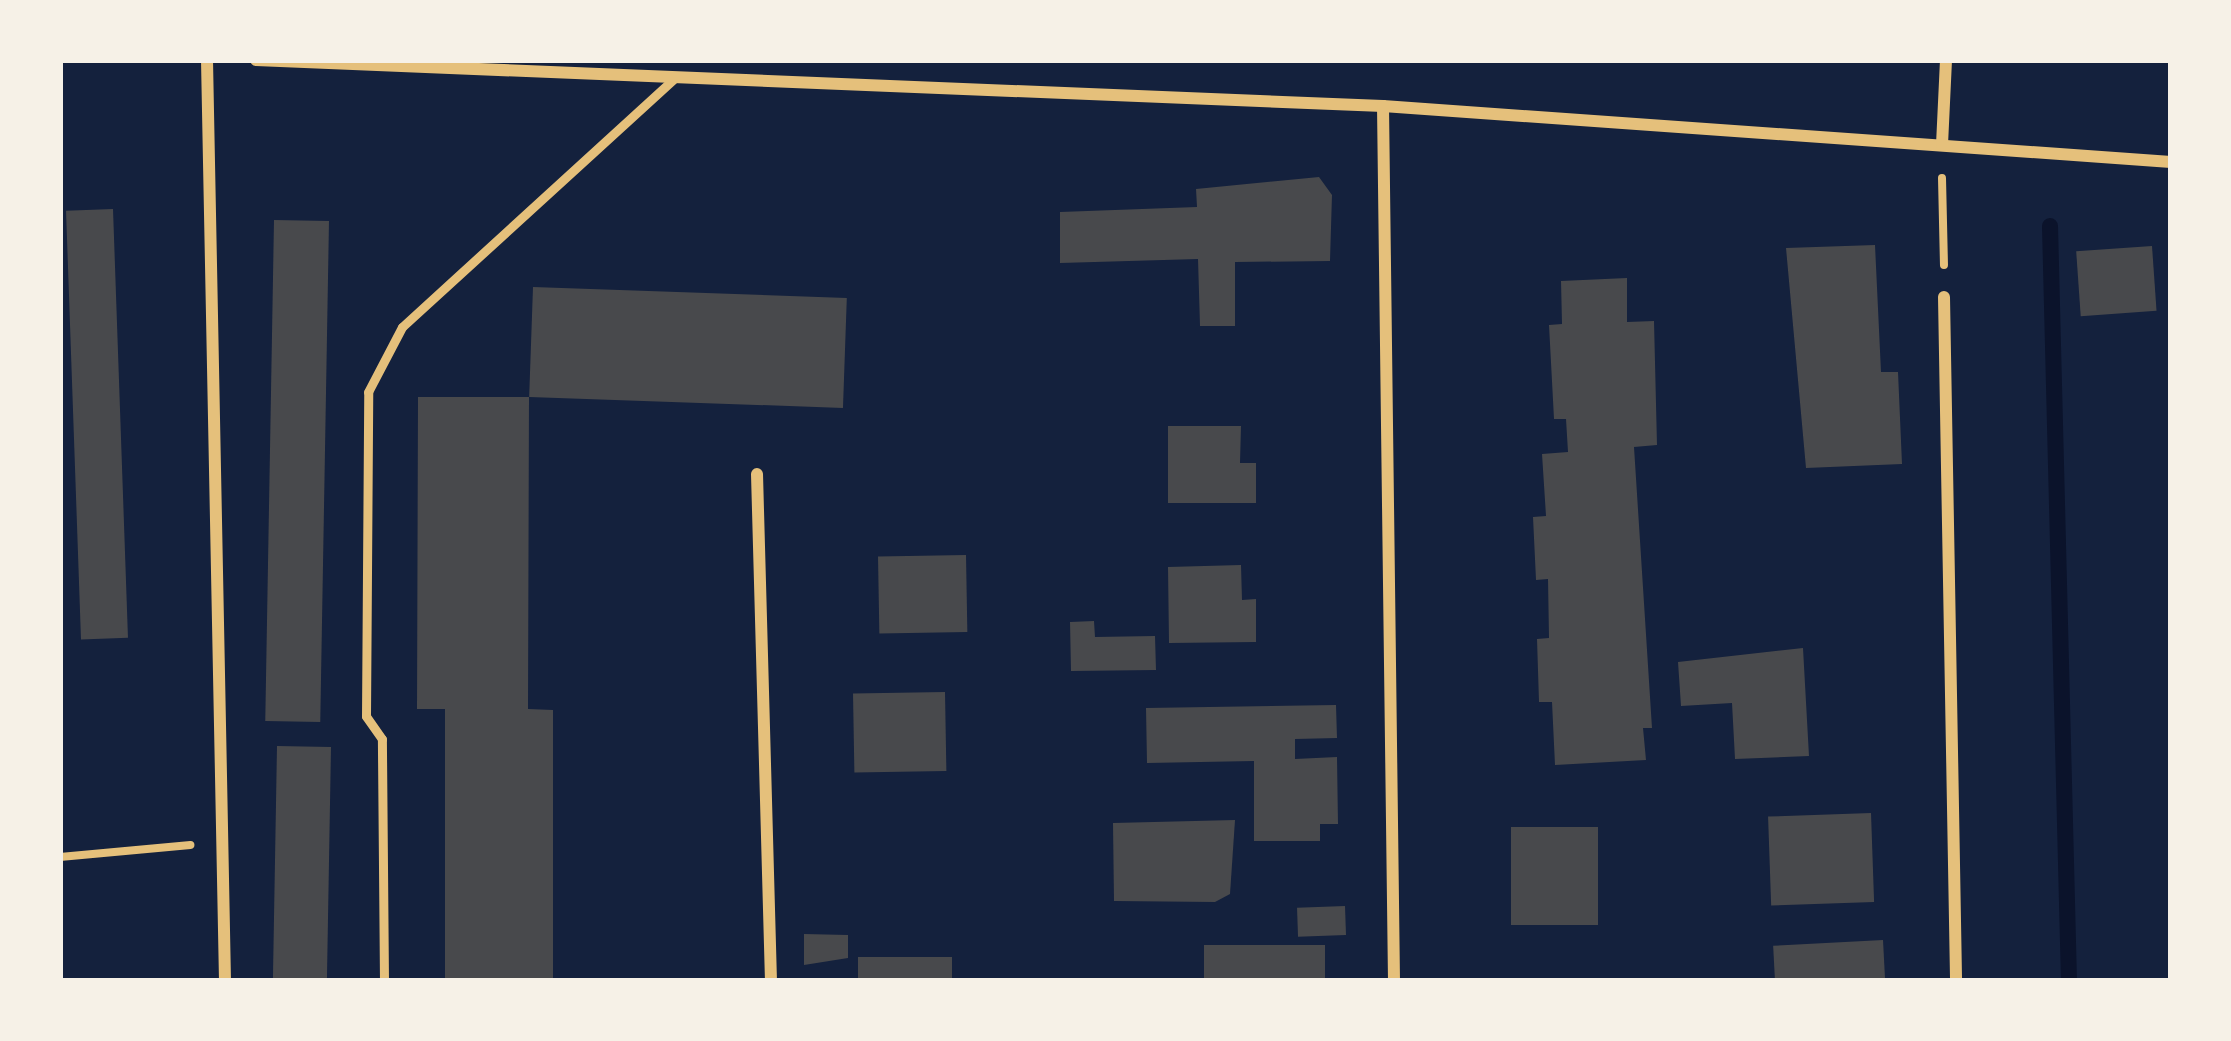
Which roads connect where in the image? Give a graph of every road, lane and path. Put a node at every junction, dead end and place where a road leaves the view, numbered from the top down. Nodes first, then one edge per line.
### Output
1 (208, 60) edge
2 (256, 60) edge
3 (1946, 60) edge
4 (676, 77) junction
5 (1383, 106) junction
6 (1942, 145) junction
7 (2171, 162) edge
8 (1943, 248) dead end
9 (1944, 297) dead end
10 (757, 474) dead end
11 (224, 842) junction
12 (60, 857) edge
13 (225, 981) edge
14 (384, 981) edge
15 (771, 981) edge
16 (1394, 981) edge
17 (1956, 981) edge

1 - 11 street
2 - 4 street
3 - 6 street
4 - 5 street
4 - 14 lane
5 - 6 street
5 - 16 street
6 - 7 street
6 - 8 path
9 - 17 street
10 - 15 street
11 - 12 path
11 - 13 street

